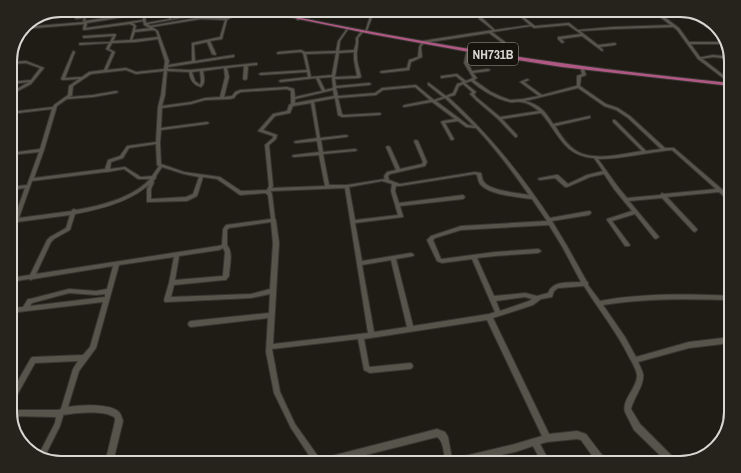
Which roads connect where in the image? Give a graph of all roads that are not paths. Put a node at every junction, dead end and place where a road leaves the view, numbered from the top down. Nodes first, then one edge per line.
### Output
1 (76, 17) edge
2 (85, 17) joint
3 (112, 17) edge
4 (145, 17) edge
5 (181, 17) edge
6 (232, 17) edge
7 (295, 17) edge
8 (371, 17) edge
9 (522, 17) edge
10 (662, 17) edge
11 (170, 18) joint
12 (299, 18) junction
13 (480, 18) dead end
14 (228, 19) junction
15 (86, 22) junction
16 (131, 23) junction
17 (148, 25) junction
18 (532, 25) junction
19 (674, 26) junction
20 (34, 27) edge
21 (348, 28) junction
22 (134, 31) junction
23 (365, 31) junction
24 (495, 31) junction
25 (577, 31) junction
26 (490, 32) junction
27 (583, 35) junction
28 (84, 38) dead end
29 (159, 38) junction
30 (132, 40) junction
31 (425, 41) junction
32 (112, 42) junction
33 (208, 42) junction
34 (563, 42) dead end
35 (504, 43) dead end
36 (689, 43) junction
37 (720, 43) edge
38 (80, 44) dead end
39 (615, 44) dead end
40 (597, 46) junction
41 (468, 50) junction
42 (602, 50) dead end
43 (355, 51) junction
44 (74, 52) dead end
45 (338, 52) junction
46 (278, 53) dead end
47 (304, 53) junction
48 (214, 54) dead end
49 (233, 56) dead end
50 (724, 57) edge
51 (700, 58) junction
52 (194, 62) junction
53 (17, 63) edge
54 (256, 64) dead end
55 (244, 65) junction
56 (225, 67) junction
57 (582, 67) junction
58 (167, 68) junction
59 (104, 70) junction
60 (201, 70) junction
61 (488, 70) dead end
62 (190, 71) junction
63 (308, 71) junction
64 (382, 72) dead end
65 (472, 72) junction
66 (261, 74) dead end
67 (317, 77) junction
68 (333, 77) junction
69 (442, 77) dead end
70 (83, 78) junction
71 (310, 78) junction
72 (724, 78) edge
73 (245, 79) dead end
74 (291, 80) junction
75 (472, 80) junction
76 (527, 80) dead end
77 (32, 81) junction
78 (281, 81) dead end
79 (17, 82) edge
80 (464, 82) junction
81 (724, 82) edge
82 (724, 82) edge
83 (369, 84) dead end
84 (429, 84) dead end
85 (578, 86) junction
86 (291, 88) junction
87 (334, 88) junction
88 (17, 90) edge
89 (323, 90) junction
90 (116, 92) dead end
91 (540, 95) junction
92 (336, 97) junction
93 (446, 97) junction
94 (65, 98) junction
95 (222, 98) junction
96 (293, 98) junction
97 (434, 100) junction
98 (520, 100) junction
99 (312, 101) junction
100 (293, 104) junction
101 (160, 106) junction
102 (405, 106) dead end
103 (54, 108) junction
104 (17, 112) edge
105 (542, 112) junction
106 (379, 114) dead end
107 (589, 117) dead end
108 (498, 118) junction
109 (458, 120) junction
110 (614, 121) dead end
111 (207, 123) dead end
112 (553, 125) junction
113 (477, 127) junction
114 (159, 129) junction
115 (346, 136) dead end
116 (516, 136) dead end
117 (319, 139) junction
118 (452, 139) dead end
119 (416, 141) dead end
120 (158, 142) junction
121 (296, 142) dead end
122 (388, 147) dead end
123 (42, 150) junction
124 (354, 150) dead end
125 (665, 150) junction
126 (645, 152) junction
127 (17, 153) edge
128 (322, 154) junction
129 (294, 156) dead end
130 (596, 158) junction
131 (161, 166) junction
132 (107, 171) junction
133 (399, 171) junction
134 (606, 172) junction
135 (201, 176) junction
136 (540, 178) dead end
137 (153, 179) junction
138 (31, 180) junction
139 (387, 180) junction
140 (394, 184) junction
141 (29, 186) junction
142 (327, 186) junction
143 (347, 186) junction
144 (17, 188) edge
145 (720, 190) junction
146 (269, 191) junction
147 (724, 194) edge
148 (662, 195) junction
149 (463, 197) dead end
150 (532, 197) junction
151 (626, 200) junction
152 (398, 205) junction
153 (74, 211) junction
154 (636, 212) junction
155 (589, 214) dead end
156 (17, 217) edge
157 (17, 220) edge
158 (274, 220) junction
159 (353, 222) junction
160 (549, 222) junction
161 (695, 230) dead end
162 (656, 237) dead end
163 (627, 244) dead end
164 (224, 246) junction
165 (538, 251) dead end
166 (177, 254) junction
167 (412, 255) dead end
168 (393, 258) junction
169 (474, 258) junction
170 (117, 263) junction
171 (360, 263) junction
172 (32, 278) junction
173 (17, 279) edge
174 (172, 284) junction
175 (586, 284) junction
176 (109, 291) junction
177 (272, 291) junction
178 (537, 298) junction
179 (724, 298) edge
180 (106, 299) junction
181 (492, 299) junction
182 (600, 303) junction
183 (25, 309) junction
184 (17, 310) edge
185 (499, 314) junction
186 (271, 315) junction
187 (489, 317) junction
188 (191, 324) dead end
189 (412, 329) junction
190 (371, 335) junction
191 (361, 336) junction
192 (724, 341) edge
193 (269, 347) junction
194 (85, 358) junction
195 (634, 360) junction
196 (410, 366) dead end
197 (17, 388) edge
198 (61, 412) junction
199 (17, 413) edge
200 (547, 438) junction
201 (535, 442) junction
202 (43, 453) edge
203 (111, 456) edge
204 (314, 456) edge
205 (347, 456) edge
206 (448, 456) edge
207 (478, 456) edge
208 (542, 456) edge
209 (598, 456) edge
210 (666, 456) edge

1 - 2 street
2 - 15 street
3 - 15 street
4 - 17 street
5 - 11 street
6 - 14 street
7 - 12 highway, NH731B
8 - 23 street
9 - 18 street
10 - 19 street
11 - 17 street
12 - 21 highway, NH731B
12 - 23 highway, NH731B
13 - 24 street
14 - 17 street
14 - 33 street
15 - 16 street
15 - 20 street
16 - 17 street
16 - 22 street
17 - 22 street
17 - 29 street
18 - 24 street
18 - 25 street
19 - 25 street
19 - 36 street
21 - 23 highway, NH731B
21 - 45 street
22 - 30 street
23 - 31 highway, NH731B
23 - 43 street
24 - 26 street
25 - 27 street
26 - 31 street
26 - 35 street
27 - 34 street
27 - 40 street
28 - 32 street
29 - 30 street
29 - 58 street
30 - 32 street
31 - 41 highway, NH731B
31 - 64 street
31 - 81 highway, NH731B
32 - 38 street
32 - 59 street
33 - 48 street
33 - 52 street
36 - 37 street
36 - 51 street
39 - 40 street
40 - 42 street
41 - 57 highway, NH731B
41 - 65 street
43 - 45 street
43 - 68 street
44 - 70 street
45 - 47 street
45 - 68 street
46 - 47 street
47 - 63 street
49 - 52 street
50 - 51 street
51 - 72 street
52 - 58 street
53 - 77 street
54 - 55 street
55 - 56 street
55 - 73 street
56 - 60 street
56 - 95 street
57 - 82 highway, NH731B
57 - 85 street
58 - 59 street
58 - 62 street
58 - 101 street
59 - 70 street
60 - 62 street
60 - 62 street
61 - 65 street
63 - 66 street
63 - 71 street
65 - 75 street
67 - 68 street
67 - 71 street
67 - 89 street
68 - 87 street
69 - 80 street
70 - 94 street
71 - 74 street
74 - 78 street
74 - 86 street
75 - 80 street
75 - 98 street
76 - 91 street
77 - 79 street
77 - 88 street
80 - 93 street
80 - 108 street
83 - 87 street
84 - 93 street
85 - 91 street
85 - 125 street
86 - 95 street
86 - 96 street
87 - 89 street
87 - 92 street
89 - 96 street
90 - 94 street
91 - 98 street
92 - 97 street
92 - 99 street
92 - 106 street
93 - 97 street
93 - 113 street
94 - 103 street
95 - 101 street
96 - 100 street
97 - 102 street
97 - 109 street
98 - 105 street
99 - 100 street
99 - 117 street
100 - 146 street
101 - 114 street
103 - 104 street
103 - 123 street
105 - 108 street
105 - 112 street
107 - 112 street
108 - 116 street
109 - 113 street
109 - 118 street
110 - 126 street
111 - 114 street
112 - 130 street
113 - 150 street
114 - 120 street
115 - 117 street
117 - 121 street
117 - 128 street
119 - 133 street
120 - 131 street
120 - 132 street
122 - 133 street
123 - 127 street
123 - 138 street
124 - 128 street
125 - 126 street
125 - 145 street
126 - 130 street
128 - 129 street
128 - 142 street
130 - 134 street
131 - 135 street
131 - 137 street
132 - 137 street
132 - 138 street
133 - 139 street
134 - 136 street
134 - 151 street
135 - 137 street
135 - 146 street
137 - 153 street
138 - 141 street
139 - 140 street
139 - 143 street
140 - 150 street
140 - 152 street
141 - 144 street
141 - 156 street
142 - 143 street
142 - 146 street
143 - 159 street
145 - 147 street
145 - 148 street
146 - 158 street
148 - 151 street
148 - 161 street
149 - 152 street
150 - 160 street
151 - 154 street
152 - 159 street
153 - 157 street
153 - 172 street
154 - 162 street
154 - 163 street
155 - 160 street
158 - 164 street
158 - 177 street
159 - 171 street
160 - 169 street
160 - 175 street
164 - 166 street
164 - 174 street
165 - 169 street
166 - 170 street
166 - 174 street
167 - 168 street
168 - 171 street
168 - 189 street
169 - 181 street
170 - 172 street
170 - 176 street
171 - 190 street
172 - 173 street
174 - 177 street
175 - 178 street
175 - 182 street
176 - 180 street
176 - 183 street
177 - 186 street
178 - 181 street
178 - 185 street
179 - 182 street
180 - 183 street
180 - 194 street
181 - 185 street
182 - 195 street
183 - 184 street
185 - 187 street
186 - 188 street
186 - 193 street
187 - 189 street
187 - 200 street
189 - 190 street
190 - 191 street
191 - 193 street
191 - 196 street
192 - 195 street
193 - 204 street
194 - 197 street
194 - 198 street
195 - 210 street
198 - 199 street
198 - 202 street
198 - 203 street
200 - 201 street
200 - 209 street
201 - 207 street
201 - 208 street
205 - 206 street

